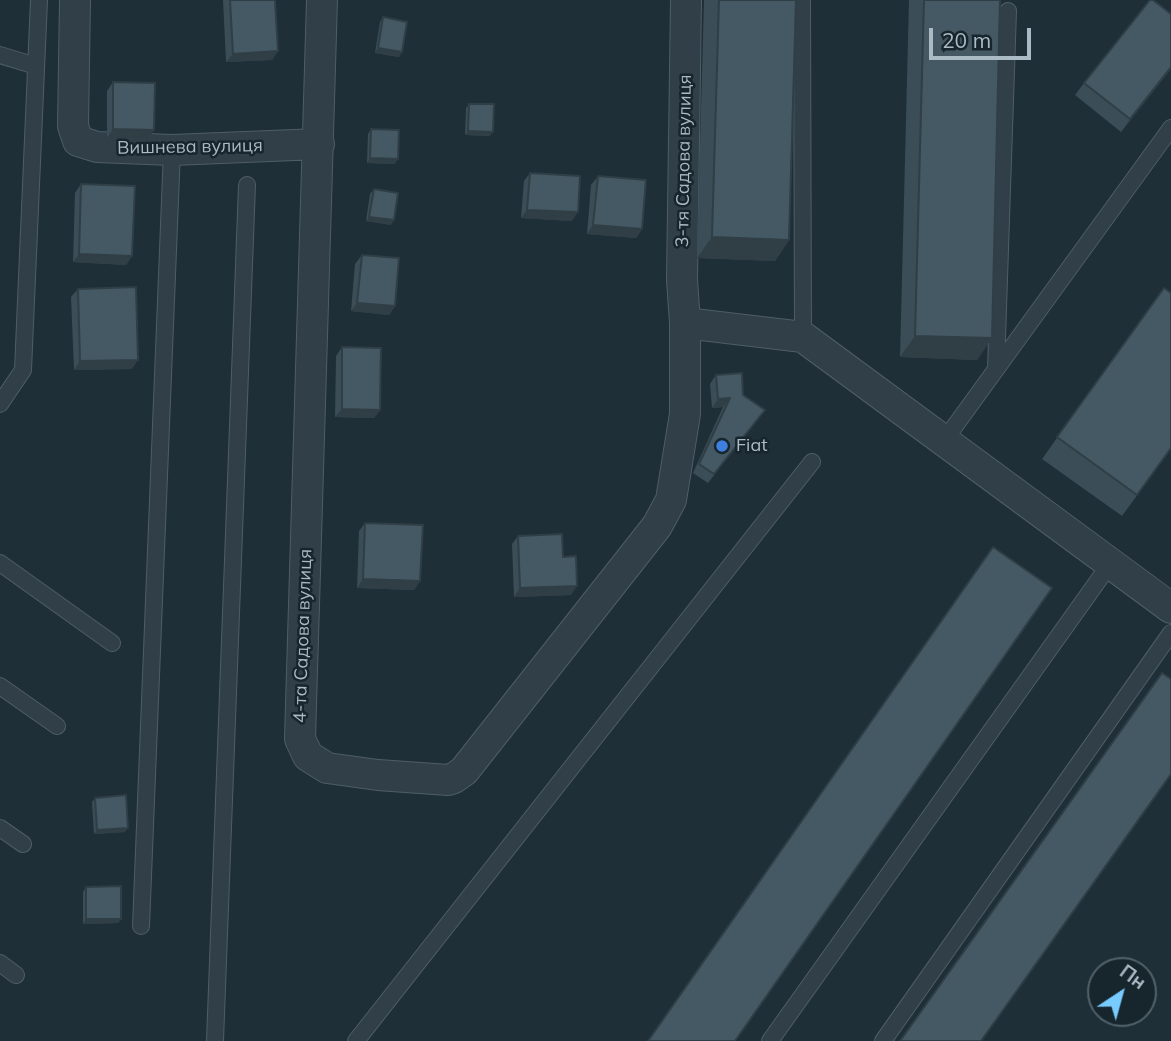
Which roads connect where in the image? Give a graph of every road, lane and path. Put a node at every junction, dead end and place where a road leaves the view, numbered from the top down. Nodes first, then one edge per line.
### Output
1 (39, 0) edge
2 (75, 0) edge
3 (321, 0) edge
4 (686, 0) edge
5 (802, 0) edge
6 (1009, 11) dead end
7 (0, 55) edge
8 (36, 66) junction
9 (1171, 128) edge
10 (319, 144) junction
11 (172, 150) junction
12 (247, 186) dead end
13 (685, 323) junction
14 (803, 337) junction
15 (996, 368) junction
16 (0, 404) edge
17 (944, 441) junction
18 (813, 461) dead end
19 (0, 563) edge
20 (1110, 564) junction
21 (1171, 608) edge
22 (1171, 634) edge
23 (112, 643) dead end
24 (0, 686) edge
25 (57, 726) dead end
26 (0, 828) edge
27 (23, 844) dead end
28 (141, 926) dead end
29 (0, 964) edge
30 (16, 975) dead end
31 (215, 1041) edge
32 (356, 1041) edge
33 (771, 1041) edge
34 (883, 1041) edge

1 - 8 lane
2 - 11 street, Вишнева вулиця
3 - 10 street, 4-та Садова вулиця
4 - 13 street, 3-тя Садова вулиця
5 - 14 lane
6 - 15 lane
7 - 8 lane
8 - 16 lane
9 - 15 lane
10 - 11 street, Вишнева вулиця
10 - 13 street, 4-та Садова вулиця
11 - 28 lane
12 - 31 lane
13 - 14 street
14 - 17 street
15 - 17 lane
17 - 20 street
18 - 32 lane
19 - 23 lane
20 - 21 street
20 - 33 lane
22 - 34 lane
24 - 25 lane
26 - 27 lane
29 - 30 lane

